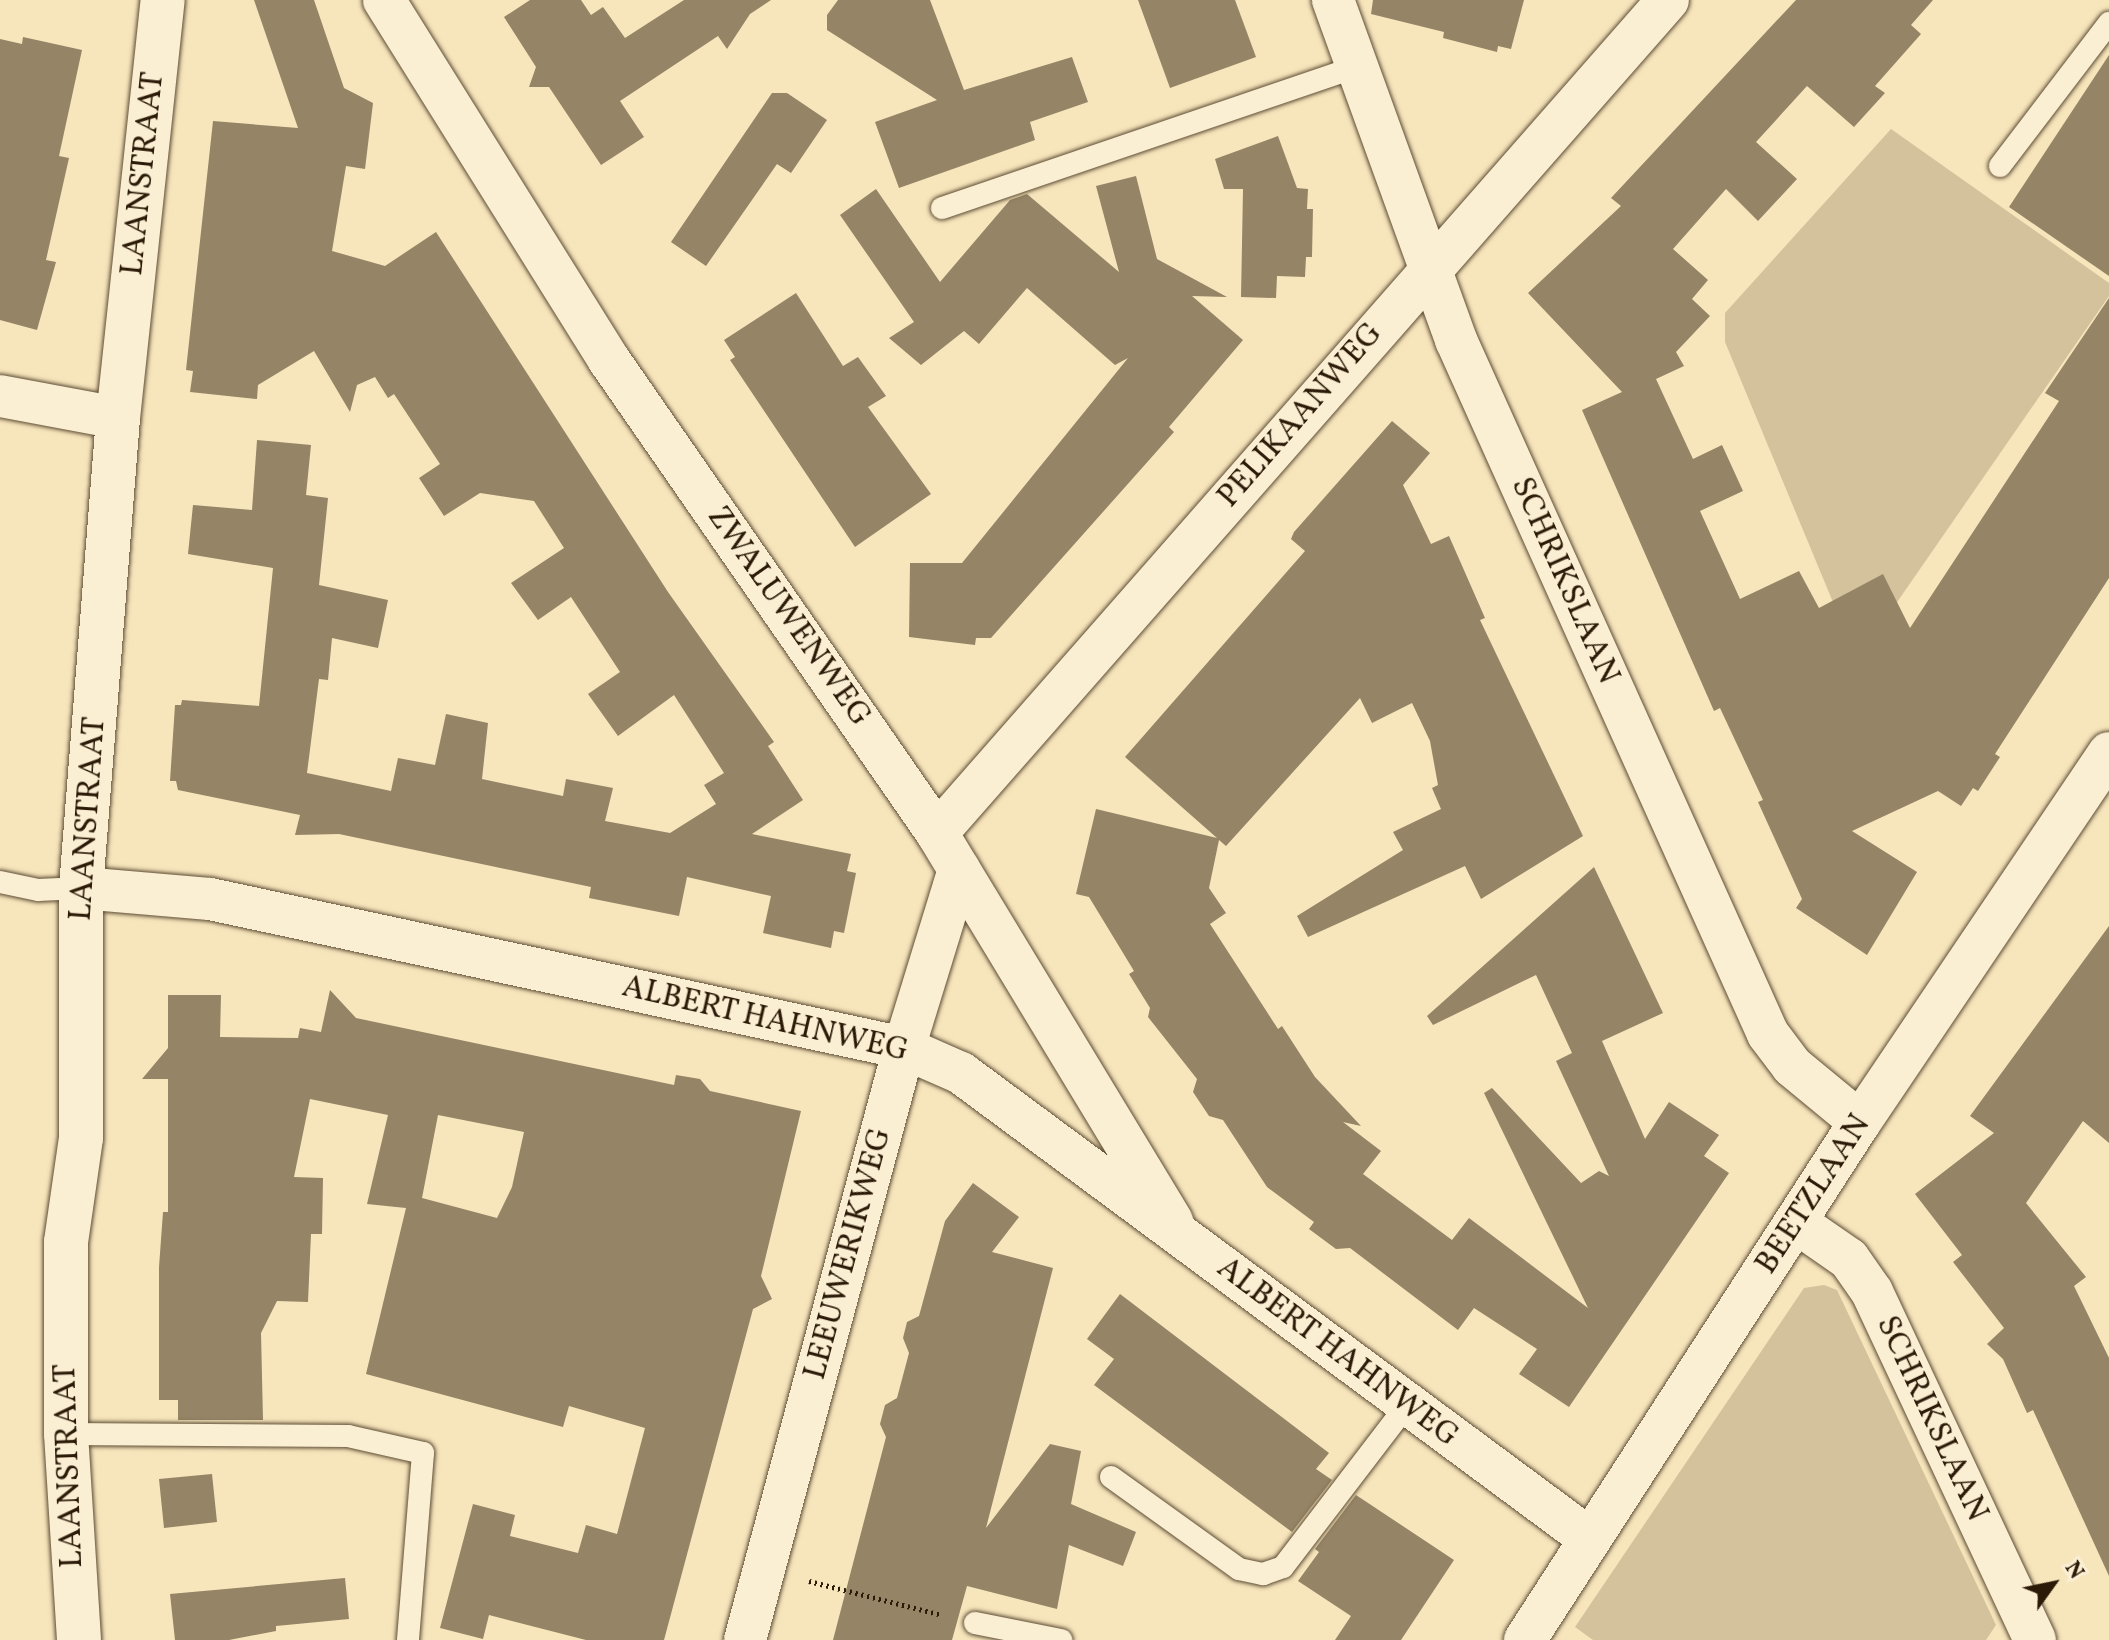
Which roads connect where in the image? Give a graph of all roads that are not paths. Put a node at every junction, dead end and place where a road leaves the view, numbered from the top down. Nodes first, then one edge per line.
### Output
1 (163, 0) edge
2 (384, 0) edge
3 (1333, 0) edge
4 (1668, 0) edge
5 (2109, 23) edge
6 (1358, 66) junction
7 (2000, 166) dead end
8 (942, 208) dead end
9 (1432, 265) junction
10 (0, 396) edge
11 (118, 418) junction
12 (2109, 753) edge
13 (937, 833) junction
14 (959, 869) junction
15 (0, 882) edge
16 (81, 888) junction
17 (904, 1048) junction
18 (1860, 1122) junction
19 (1797, 1223) junction
20 (1183, 1239) junction
21 (1406, 1406) junction
22 (66, 1434) junction
23 (1111, 1477) dead end
24 (1590, 1539) junction
25 (975, 1623) road end
26 (79, 1640) edge
27 (408, 1640) edge
28 (745, 1640) edge
29 (1061, 1640) edge
30 (1525, 1640) edge
31 (2035, 1640) edge

1 - 11 street, LAANSTRAAT
2 - 13 street, ZWALUWENWEG
3 - 6 street, SCHRIKSLAAN
4 - 9 street, PELIKAANWEG
5 - 7 lane
6 - 8 lane
6 - 9 street, SCHRIKSLAAN
9 - 13 street, PELIKAANWEG
9 - 18 street, SCHRIKSLAAN
10 - 11 street
11 - 16 street, LAANSTRAAT
12 - 18 street, BEETZLAAN
13 - 14 street, ZWALUWENWEG
14 - 17 street, LEEUWERIKWEG
14 - 20 street, ZWALUWENWEG
15 - 16 lane
16 - 17 street, ALBERT HAHNWEG
16 - 22 street, LAANSTRAAT
17 - 20 street, ALBERT HAHNWEG
17 - 28 street, LEEUWERIKWEG
18 - 19 street, BEETZLAAN
19 - 24 street, BEETZLAAN
19 - 31 street, SCHRIKSLAAN
20 - 21 street, ALBERT HAHNWEG
21 - 23 lane
21 - 24 street, ALBERT HAHNWEG
22 - 26 street, LAANSTRAAT
22 - 27 lane
24 - 30 street, BEETZLAAN
25 - 29 lane

